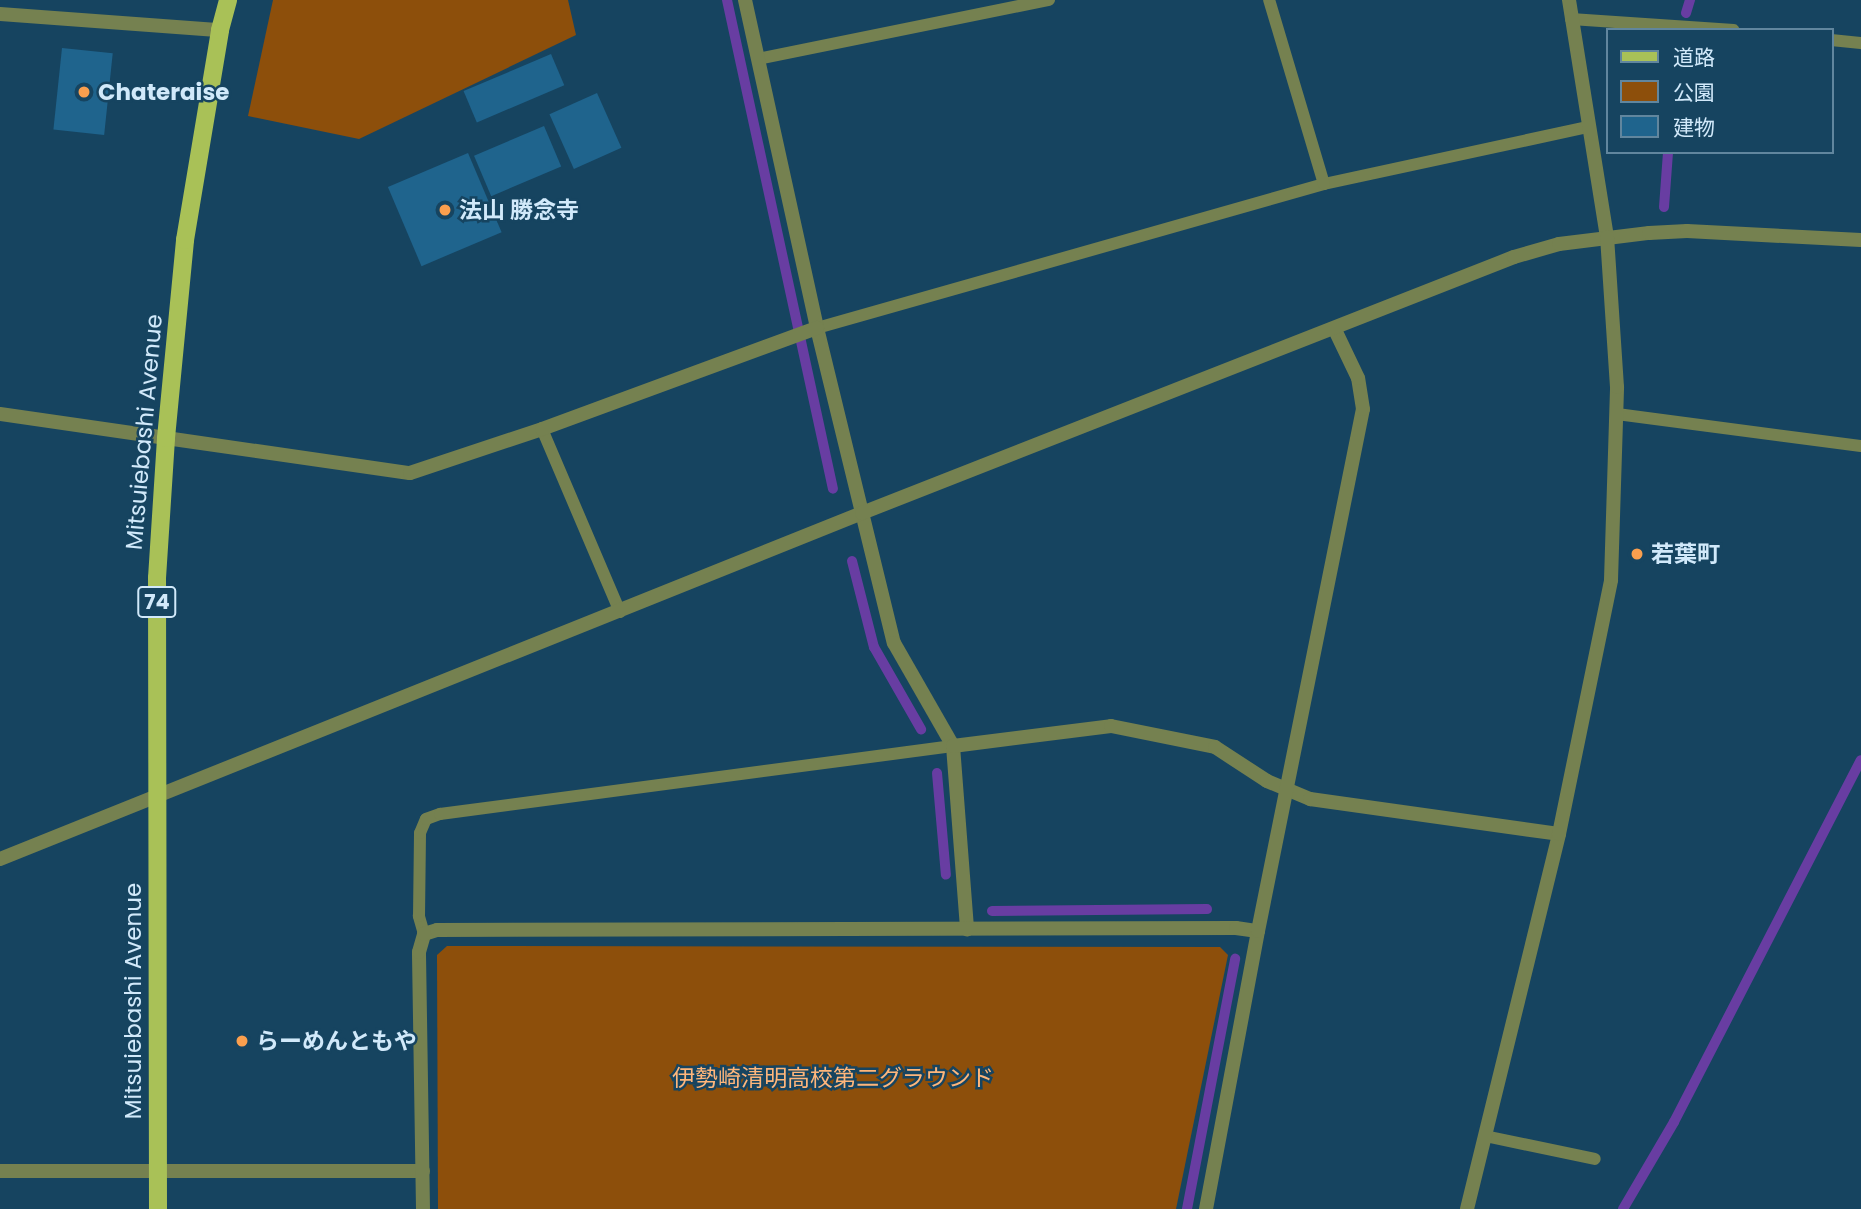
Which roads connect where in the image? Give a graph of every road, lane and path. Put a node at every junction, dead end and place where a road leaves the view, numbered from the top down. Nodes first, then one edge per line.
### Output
1 (228, 0) edge
2 (745, 0) edge
3 (1049, 0) edge
4 (1269, 0) edge
5 (1569, 0) edge
6 (0, 14) edge
7 (1570, 19) junction
8 (1704, 28) edge
9 (220, 30) junction
10 (1833, 40) edge
11 (1861, 43) edge
12 (758, 59) junction
13 (1587, 127) junction
14 (1324, 184) junction
15 (1607, 237) junction
16 (1861, 240) edge
17 (817, 328) junction
18 (1334, 328) junction
19 (0, 414) edge
20 (1617, 414) junction
21 (542, 429) junction
22 (166, 438) junction
23 (1861, 446) edge
24 (862, 513) junction
25 (620, 612) junction
26 (953, 746) junction
27 (1289, 790) junction
28 (156, 797) junction
29 (1559, 834) junction
30 (0, 859) edge
31 (968, 929) junction
32 (1258, 931) junction
33 (424, 934) junction
34 (1485, 1136) junction
35 (1595, 1159) dead end
36 (0, 1171) edge
37 (158, 1171) junction
38 (423, 1171) junction
39 (158, 1209) edge
40 (423, 1209) edge
41 (1206, 1209) edge
42 (1467, 1209) edge

1 - 9 main road, Mitsuiebashi Avenue / 74
2 - 12 street
3 - 12 lane
4 - 14 lane
5 - 7 street
6 - 9 street
7 - 8 lane
7 - 13 street
9 - 22 main road, Mitsuiebashi Avenue / 74
10 - 11 lane
12 - 17 street
13 - 14 lane
13 - 15 street
14 - 17 lane
15 - 16 street
15 - 18 street
15 - 20 street
17 - 21 street
17 - 24 street
18 - 24 street
18 - 27 street
19 - 22 street
20 - 23 lane
20 - 29 street
21 - 22 street
21 - 25 lane
22 - 28 main road, Mitsuiebashi Avenue / 74
24 - 25 street
24 - 26 street
25 - 28 street
26 - 27 street
26 - 31 street
26 - 33 lane
27 - 29 street
27 - 32 street
28 - 30 street
28 - 37 main road, Mitsuiebashi Avenue / 74
29 - 34 street
31 - 32 street
31 - 33 street
32 - 41 street
33 - 38 street
34 - 35 lane
34 - 42 street
36 - 37 street
37 - 38 street
37 - 39 main road, Mitsuiebashi Avenue / 74
38 - 40 street

